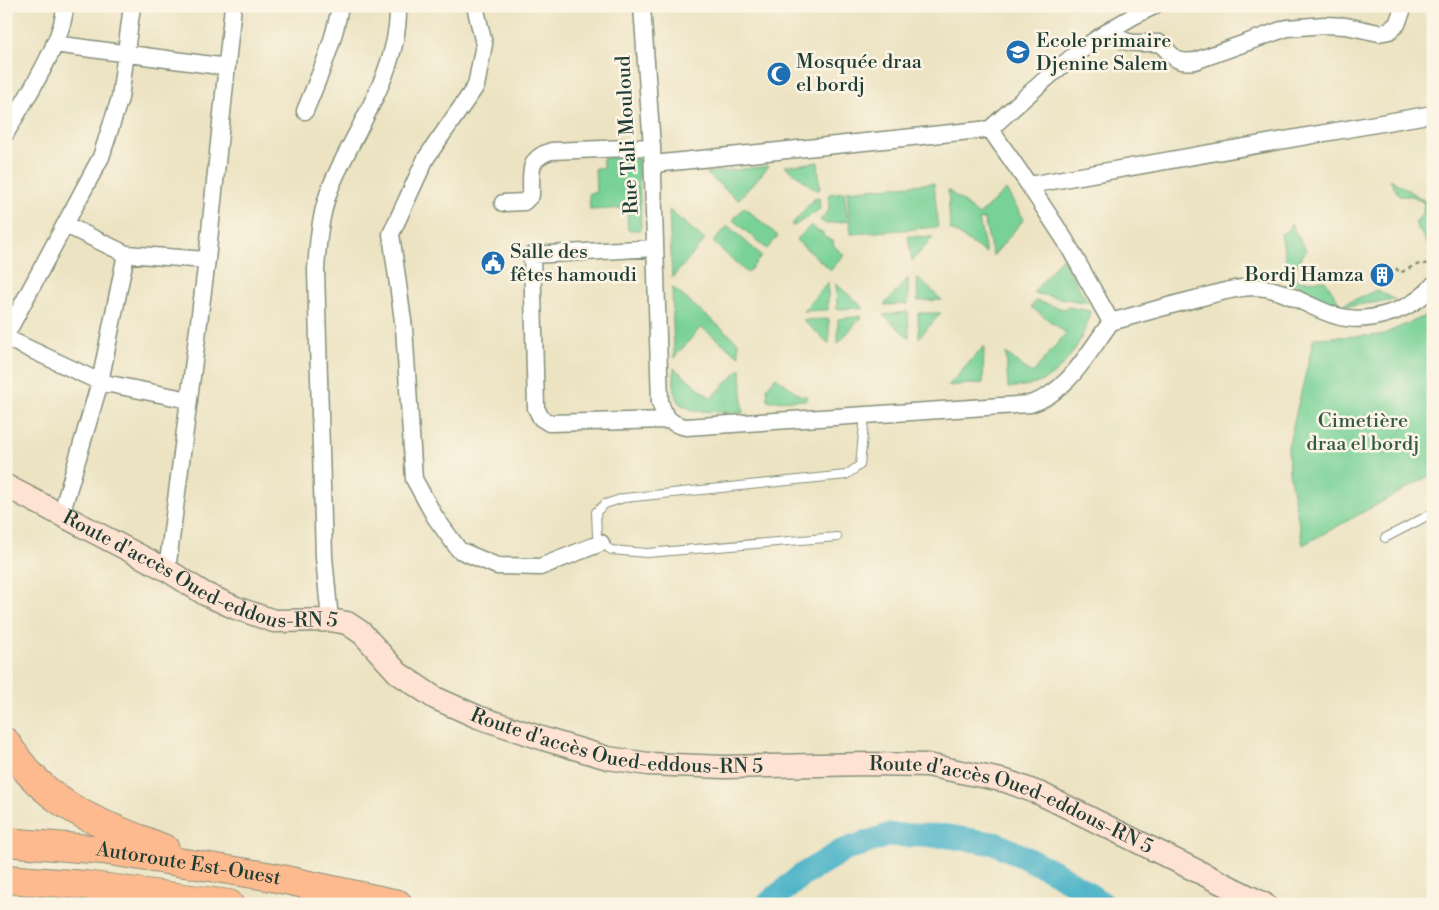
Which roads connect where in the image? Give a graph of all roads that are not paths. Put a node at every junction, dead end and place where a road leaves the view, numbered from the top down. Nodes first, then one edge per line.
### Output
1 (65, 6) edge
2 (132, 6) edge
3 (233, 6) edge
4 (340, 6) edge
5 (398, 6) edge
6 (475, 6) edge
7 (642, 6) edge
8 (1154, 6) edge
9 (1404, 6) edge
10 (1111, 29) junction
11 (54, 44) junction
12 (126, 54) junction
13 (227, 67) junction
14 (306, 111) dead end
15 (1433, 114) edge
16 (990, 129) junction
17 (6, 133) edge
18 (652, 147) junction
19 (653, 164) junction
20 (1029, 185) junction
21 (503, 203) dead end
22 (66, 225) junction
23 (655, 248) junction
24 (126, 254) junction
25 (208, 260) junction
26 (1433, 285) edge
27 (1111, 322) junction
28 (6, 336) edge
29 (100, 382) junction
30 (189, 400) junction
31 (865, 415) junction
32 (668, 420) junction
33 (6, 486) edge
34 (1433, 513) edge
35 (61, 515) junction
36 (837, 537) dead end
37 (1385, 538) dead end
38 (601, 543) junction
39 (167, 570) junction
40 (330, 620) junction
41 (6, 742) edge
42 (6, 842) edge
43 (210, 867) junction
44 (6, 879) edge
45 (229, 904) edge
46 (398, 904) edge
47 (1264, 904) edge

1 - 11 street
2 - 12 street
3 - 13 street
4 - 14 street
5 - 40 street
6 - 38 street
7 - 18 street, Rue Tali Mouloud
8 - 10 street
9 - 10 street
10 - 16 street
11 - 12 street
11 - 17 street
12 - 13 street
12 - 22 street
13 - 25 street
15 - 20 street
16 - 19 street
16 - 20 street
18 - 19 street, Rue Tali Mouloud
18 - 21 street
19 - 23 street, Rue Tali Mouloud
20 - 27 street
22 - 24 street
22 - 28 street
23 - 32 street, Rue Tali Mouloud
23 - 32 street
24 - 25 street
24 - 29 street
25 - 30 street
26 - 27 street
27 - 31 street
28 - 29 street
29 - 30 street
29 - 35 street
30 - 39 street
31 - 32 street
31 - 38 lane
33 - 35 main road, Route d'accès Oued-eddous-RN 5
34 - 37 lane
35 - 39 main road, Route d'accès Oued-eddous-RN 5
36 - 38 lane
39 - 40 main road, Route d'accès Oued-eddous-RN 5
40 - 47 main road, Route d'accès Oued-eddous-RN 5
41 - 43 highway
42 - 43 highway, Autoroute Est-Ouest
43 - 46 highway, Autoroute Est-Ouest
44 - 45 highway, Autoroute Est-Ouest

